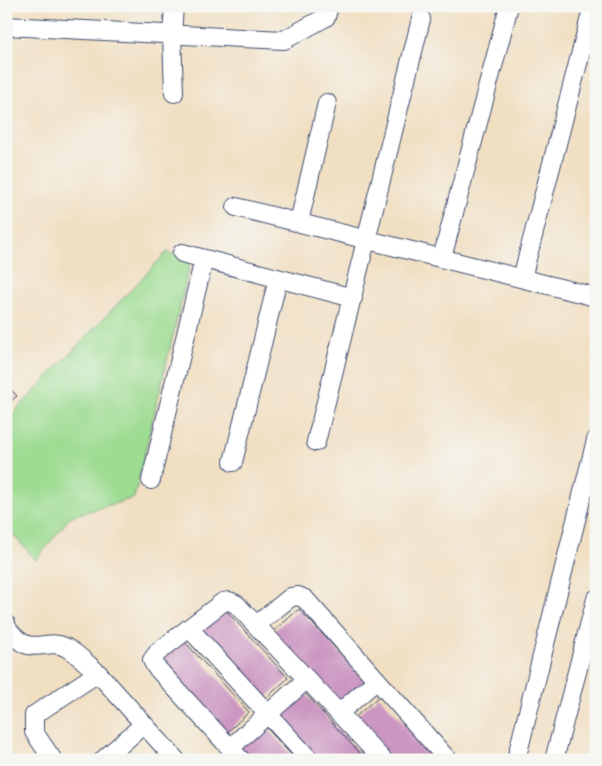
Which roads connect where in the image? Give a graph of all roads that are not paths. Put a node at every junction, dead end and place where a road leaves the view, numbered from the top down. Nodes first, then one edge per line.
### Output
1 (174, 6) edge
2 (329, 6) edge
3 (509, 6) edge
4 (593, 6) edge
5 (421, 19) dead end
6 (6, 26) edge
7 (172, 35) junction
8 (174, 93) dead end
9 (327, 104) dead end
10 (236, 207) dead end
11 (299, 222) junction
12 (368, 239) junction
13 (182, 254) dead end
14 (442, 258) junction
15 (204, 259) junction
16 (278, 278) junction
17 (522, 278) junction
18 (596, 297) edge
19 (353, 298) junction
20 (596, 440) edge
21 (316, 442) dead end
22 (233, 462) dead end
23 (151, 480) dead end
24 (596, 599) edge
25 (6, 624) edge
26 (256, 625) junction
27 (189, 628) junction
28 (98, 673) junction
29 (307, 679) junction
30 (378, 680) junction
31 (339, 713) junction
32 (268, 714) junction
33 (144, 724) junction
34 (235, 754) edge
35 (54, 760) edge
36 (103, 760) edge
37 (176, 760) edge
38 (310, 760) edge
39 (383, 760) edge
40 (448, 760) edge
41 (516, 760) edge
42 (554, 760) edge

1 - 7 street
2 - 7 street
3 - 14 street
4 - 17 street
5 - 12 street
6 - 7 street
7 - 8 street
9 - 11 street
10 - 11 street
11 - 12 street
12 - 14 street
12 - 19 street
13 - 15 street
14 - 17 street
15 - 16 street
15 - 23 street
16 - 19 street
16 - 22 street
17 - 18 street
19 - 21 street
20 - 41 street
24 - 42 street
25 - 28 street
26 - 27 street
26 - 29 street
26 - 30 street
27 - 32 street
27 - 34 street
28 - 33 street
28 - 35 street
29 - 31 street
29 - 32 street
30 - 31 street
30 - 40 street
31 - 39 street
32 - 34 street
32 - 38 street
33 - 36 street
33 - 37 street

